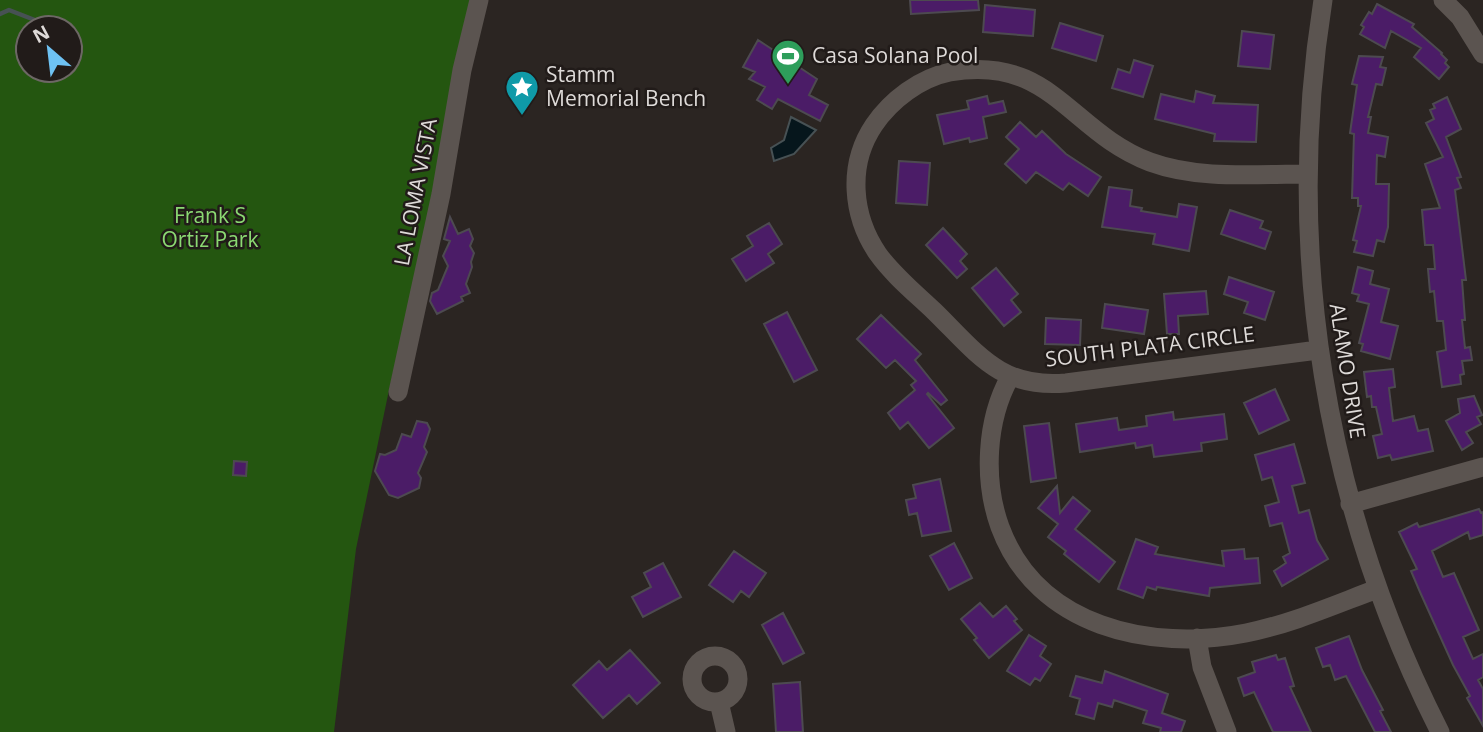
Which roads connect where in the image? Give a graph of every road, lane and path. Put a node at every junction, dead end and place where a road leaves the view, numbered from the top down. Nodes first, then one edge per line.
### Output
1 (479, 0) edge
2 (1323, 0) edge
3 (1443, 0) edge
4 (1483, 54) edge
5 (1307, 174) junction
6 (1318, 349) junction
7 (1010, 377) junction
8 (398, 392) dead end
9 (1483, 467) edge
10 (1350, 504) junction
11 (1377, 589) junction
12 (1197, 638) junction
13 (719, 702) dead end
14 (726, 732) edge
15 (1227, 732) edge
16 (1440, 732) edge

1 - 8 street, LA LOMA VISTA
2 - 5 street, ALAMO DRIVE
3 - 4 street
5 - 6 street, ALAMO DRIVE
5 - 7 street, SOUTH PLATA CIRCLE
6 - 7 street, SOUTH PLATA CIRCLE
6 - 10 street, ALAMO DRIVE
7 - 12 street
9 - 10 street
10 - 11 street, ALAMO DRIVE
11 - 12 street
11 - 16 street, ALAMO DRIVE
12 - 15 street
13 - 14 street

